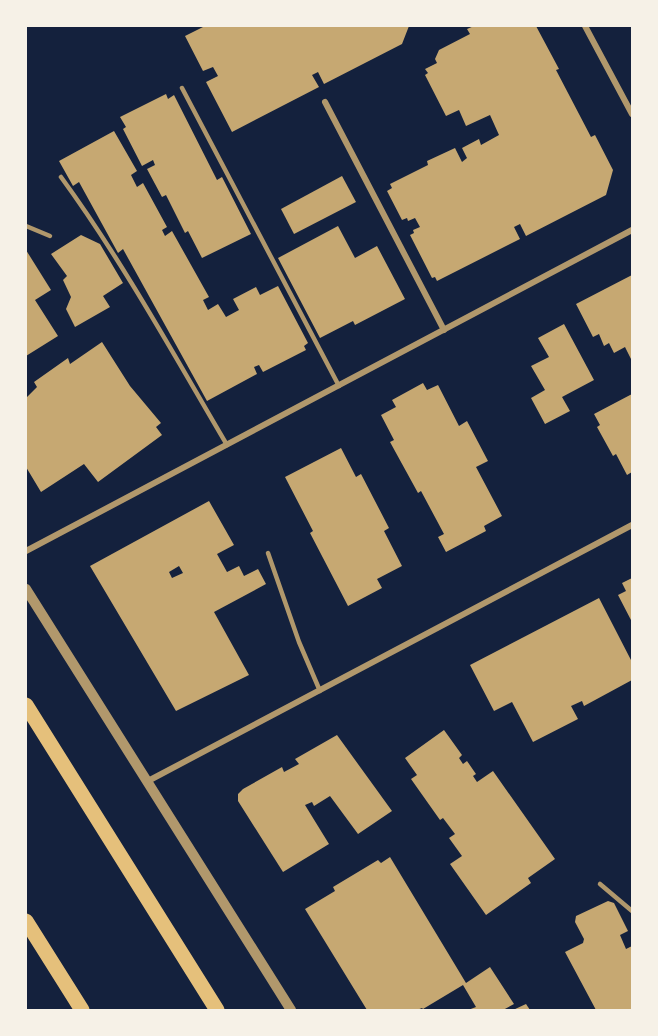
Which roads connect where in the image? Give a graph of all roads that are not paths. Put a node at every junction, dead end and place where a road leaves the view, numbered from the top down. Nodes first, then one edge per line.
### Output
1 (585, 26) edge
2 (182, 88) dead end
3 (325, 102) dead end
4 (633, 114) edge
5 (61, 177) dead end
6 (26, 226) edge
7 (633, 230) edge
8 (50, 236) dead end
9 (444, 330) junction
10 (339, 386) junction
11 (227, 445) junction
12 (633, 525) edge
13 (26, 551) edge
14 (268, 554) dead end
15 (26, 589) edge
16 (320, 691) junction
17 (26, 705) edge
18 (148, 781) junction
19 (600, 884) dead end
20 (633, 911) edge
21 (26, 921) edge
22 (82, 1011) edge
23 (217, 1011) edge
24 (291, 1011) edge

1 - 4 street
2 - 10 lane
3 - 9 street
5 - 11 lane
6 - 8 lane
7 - 9 street
9 - 10 street
10 - 11 street
11 - 13 street
12 - 16 street
14 - 16 lane
15 - 18 street
16 - 18 street
17 - 23 main road
18 - 24 street
19 - 20 lane
21 - 22 main road

